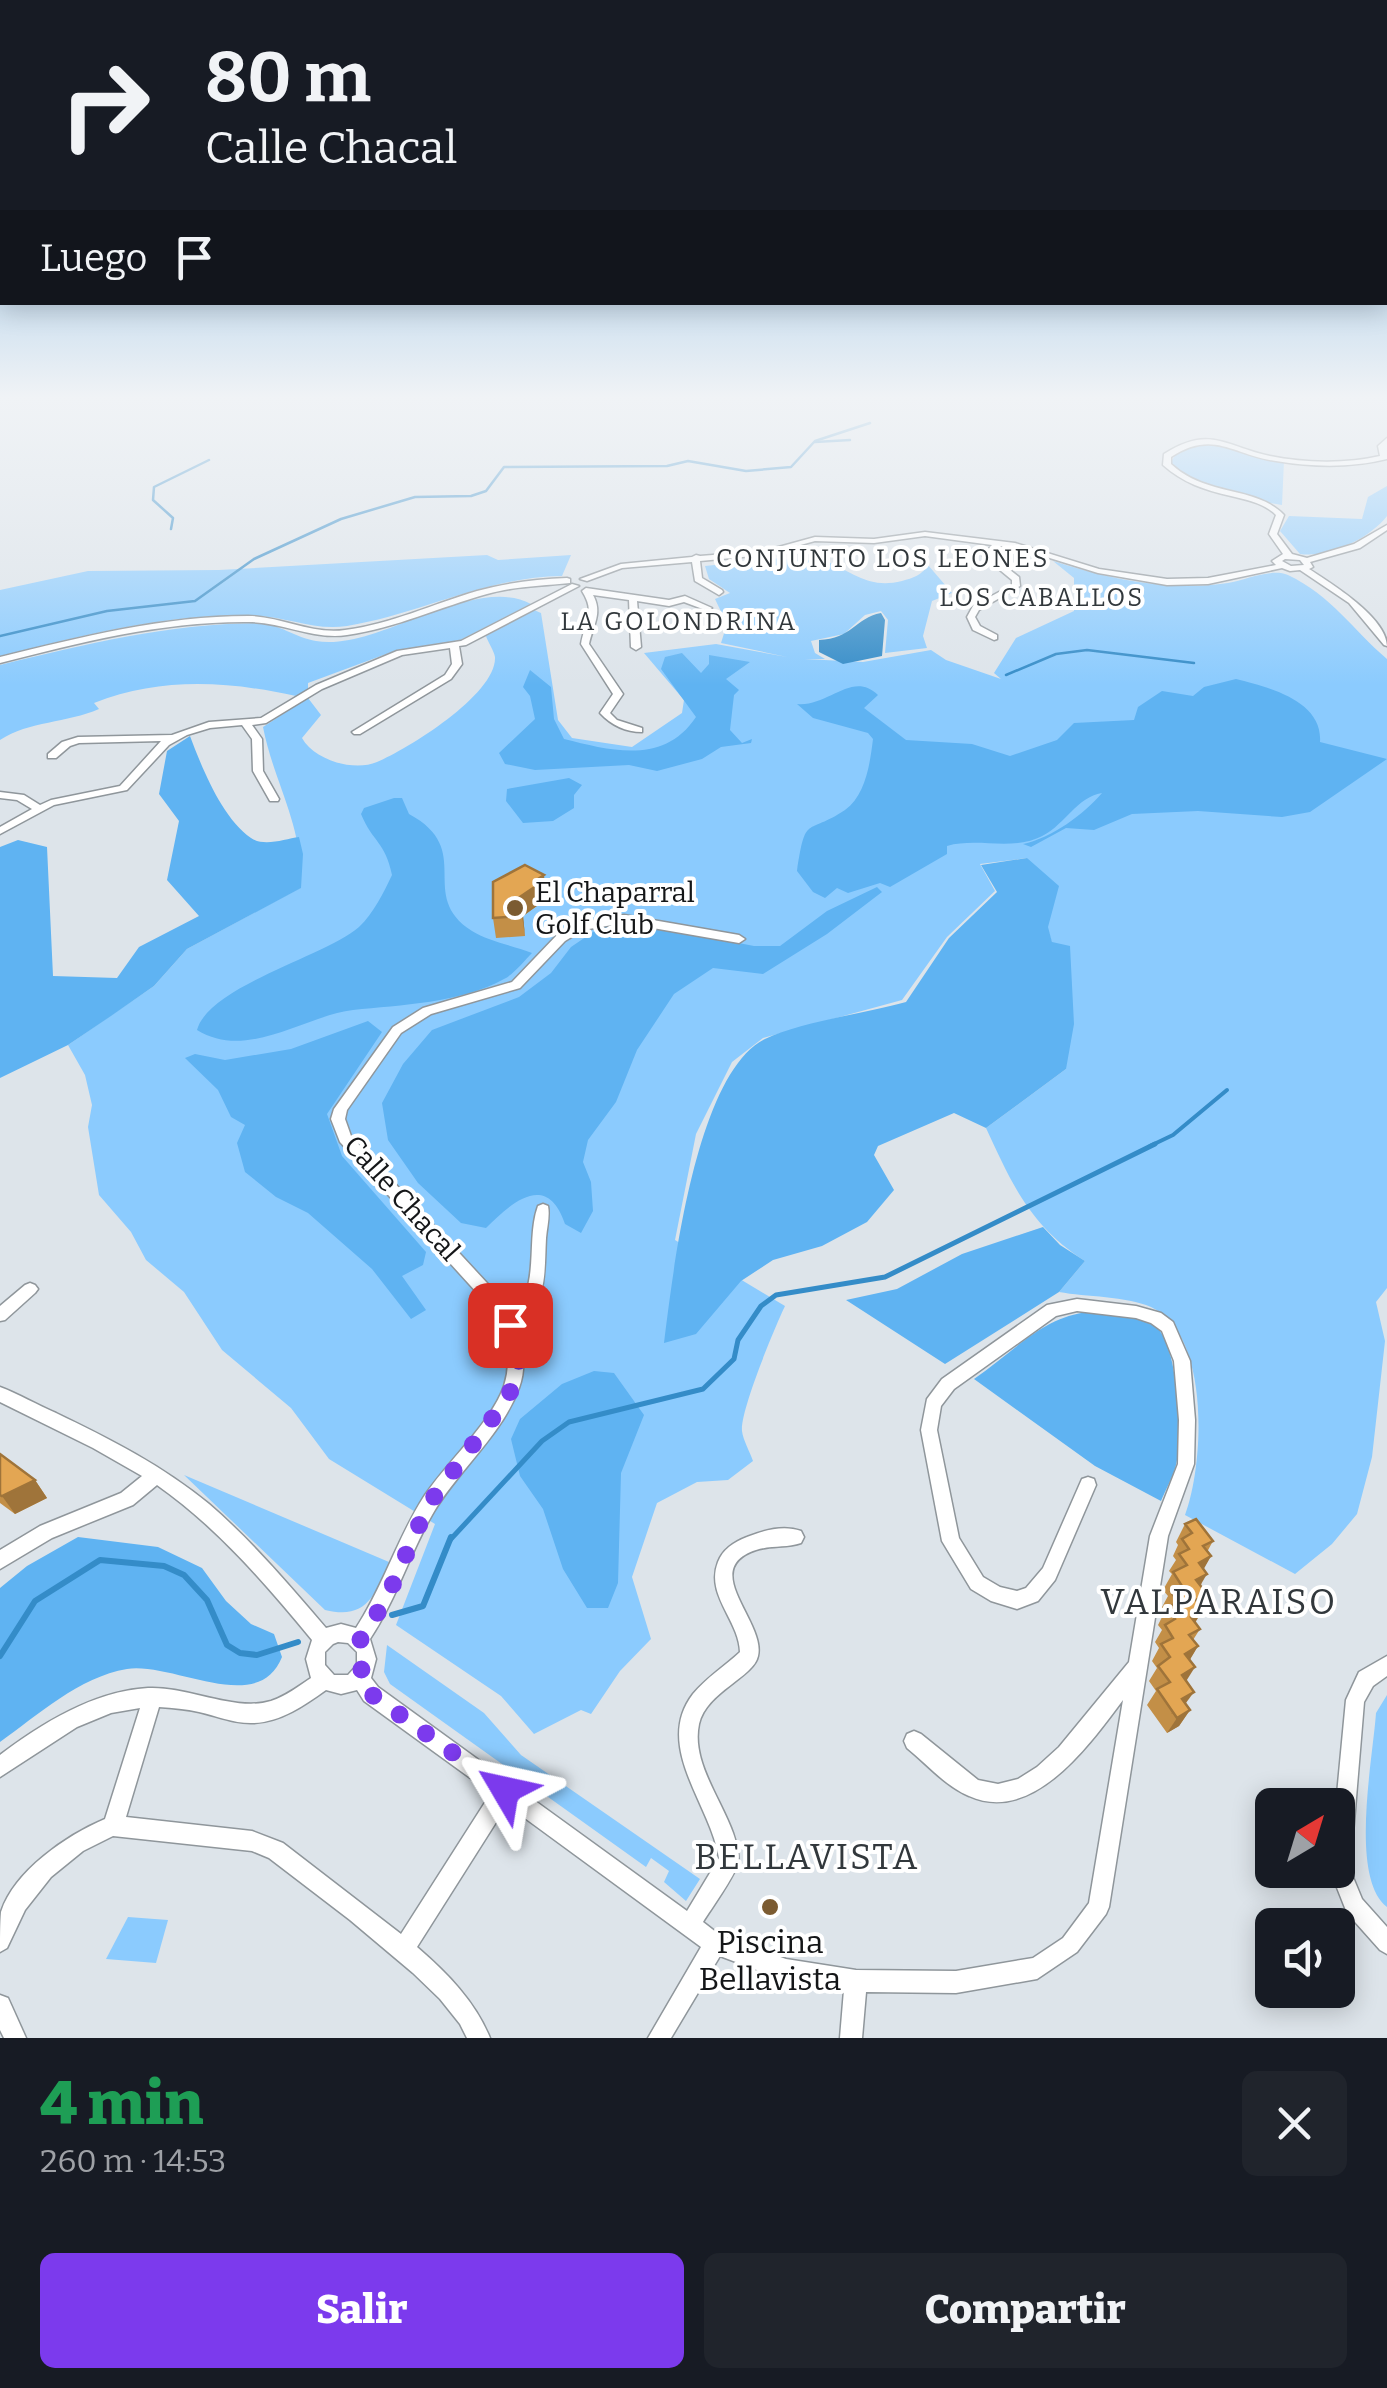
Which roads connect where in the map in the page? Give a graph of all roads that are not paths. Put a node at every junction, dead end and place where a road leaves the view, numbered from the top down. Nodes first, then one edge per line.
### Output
1 (1217, 494) edge
2 (1387, 527) edge
3 (998, 542) junction
4 (1288, 555) junction
5 (696, 557) junction
6 (1305, 565) junction
7 (1281, 566) junction
8 (579, 585) junction
9 (720, 592) dead end
10 (633, 598) junction
11 (708, 608) dead end
12 (994, 637) dead end
13 (1387, 644) edge
14 (454, 646) junction
15 (636, 648) dead end
16 (0, 660) edge
17 (246, 724) junction
18 (638, 730) dead end
19 (357, 732) dead end
20 (172, 738) junction
21 (52, 756) dead end
22 (0, 795) edge
23 (274, 800) dead end
24 (38, 808) junction
25 (0, 831) edge
26 (739, 939) dead end
27 (543, 1210) dead end
28 (30, 1290) dead end
29 (0, 1314) edge
30 (510, 1325) junction
31 (0, 1394) edge
32 (156, 1475) junction
33 (1088, 1485) dead end
34 (795, 1537) dead end
35 (0, 1560) edge
36 (360, 1638) junction
37 (325, 1641) junction
38 (1138, 1665) junction
39 (1387, 1665) edge
40 (358, 1676) junction
41 (323, 1680) junction
42 (152, 1697) junction
43 (914, 1740) dead end
44 (0, 1767) edge
45 (505, 1790) junction
46 (113, 1826) junction
47 (689, 1926) junction
48 (0, 1940) edge
49 (1387, 1943) edge
50 (715, 1944) junction
51 (402, 1951) junction
52 (856, 1981) junction
53 (0, 2006) edge
54 (15, 2038) edge
55 (479, 2038) edge
56 (659, 2038) edge
57 (851, 2038) edge

1 - 4 street
2 - 6 street
3 - 5 street
3 - 7 street
3 - 12 street
4 - 6 street
4 - 7 street
5 - 8 street
5 - 9 street
6 - 7 street
6 - 13 street
8 - 10 street
8 - 14 street
8 - 16 street
8 - 18 street
10 - 11 street
10 - 15 street
14 - 17 street
14 - 19 street
17 - 20 street
17 - 23 street
20 - 21 street
20 - 24 street
22 - 24 street
24 - 25 street
26 - 30 street, Calle Chacal
27 - 30 street
28 - 29 street
30 - 36 street
31 - 32 street
32 - 35 street
32 - 37 street
33 - 38 street
34 - 47 street
36 - 37 street
36 - 40 street
37 - 41 street
38 - 43 street
38 - 52 street
39 - 49 street
40 - 41 street
40 - 45 street
41 - 42 street
42 - 44 street
42 - 46 street
45 - 47 street
45 - 51 street
46 - 48 street
46 - 51 street
47 - 50 street
50 - 52 street
50 - 56 street
51 - 55 street
52 - 57 street
53 - 54 street

